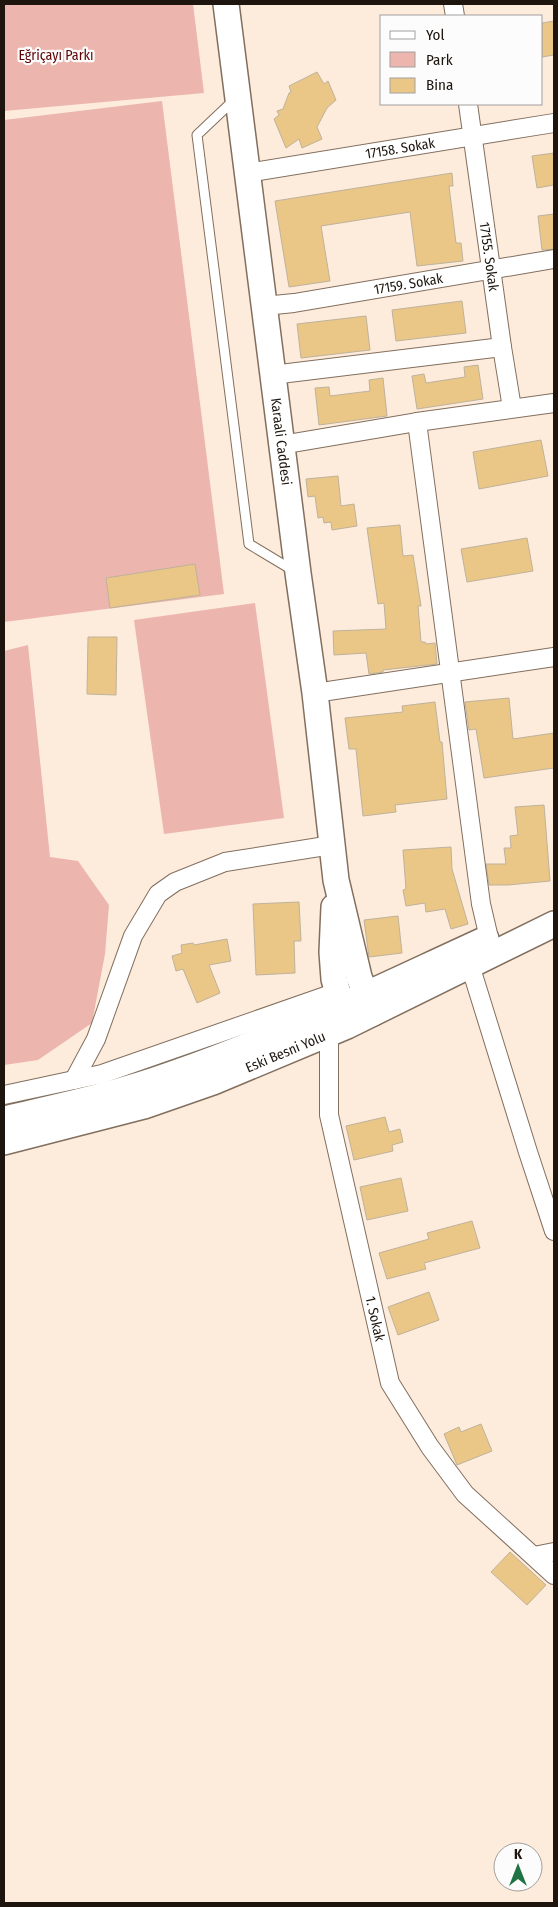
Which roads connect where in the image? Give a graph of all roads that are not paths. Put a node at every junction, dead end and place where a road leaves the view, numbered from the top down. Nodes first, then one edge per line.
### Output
1 (226, 4) edge
2 (237, 97) junction
3 (468, 105) edge
4 (554, 122) edge
5 (473, 135) junction
6 (247, 173) junction
7 (554, 259) edge
8 (491, 269) junction
9 (264, 306) junction
10 (502, 347) junction
11 (272, 375) junction
12 (554, 402) edge
13 (512, 408) junction
14 (417, 422) junction
15 (281, 445) junction
16 (298, 573) junction
17 (554, 657) edge
18 (451, 672) junction
19 (315, 693) junction
20 (332, 845) junction
21 (336, 880) junction
22 (554, 908) edge
23 (554, 924) edge
24 (489, 938) junction
25 (470, 965) junction
26 (369, 1003) junction
27 (338, 1014) junction
28 (74, 1080) junction
29 (4, 1095) edge
30 (4, 1119) edge
31 (4, 1142) edge
32 (554, 1231) edge
33 (554, 1552) edge
34 (534, 1556) junction
35 (554, 1574) edge

1 - 2 main road, Karaali Caddesi
2 - 6 main road, Karaali Caddesi
2 - 16 lane
3 - 5 street, 17155. Sokak
4 - 5 street, 17158. Sokak
5 - 6 street, 17158. Sokak
5 - 8 street, 17155. Sokak
6 - 9 main road, Karaali Caddesi
7 - 8 street, 17159. Sokak
8 - 9 street, 17159. Sokak
8 - 10 street, 17155. Sokak
9 - 11 main road, Karaali Caddesi
10 - 11 street
10 - 13 street, 17155. Sokak
11 - 15 main road, Karaali Caddesi
12 - 13 street
13 - 14 street
14 - 15 street
14 - 18 street
15 - 16 main road, Karaali Caddesi
16 - 19 main road, Karaali Caddesi
17 - 18 street
18 - 19 street
18 - 24 street
19 - 20 main road, Karaali Caddesi
20 - 21 main road, Karaali Caddesi
20 - 28 street
21 - 26 main road
21 - 27 main road
22 - 24 main road, Eski Besni Yolu
23 - 25 main road, Eski Besni Yolu
24 - 26 main road, Eski Besni Yolu
25 - 26 main road, Eski Besni Yolu
25 - 32 street
26 - 27 main road, Eski Besni Yolu
27 - 28 street
27 - 30 main road, Eski Besni Yolu
27 - 31 main road, Eski Besni Yolu
27 - 34 street, 1. Sokak
28 - 29 street
33 - 34 street
34 - 35 street, 1. Sokak

